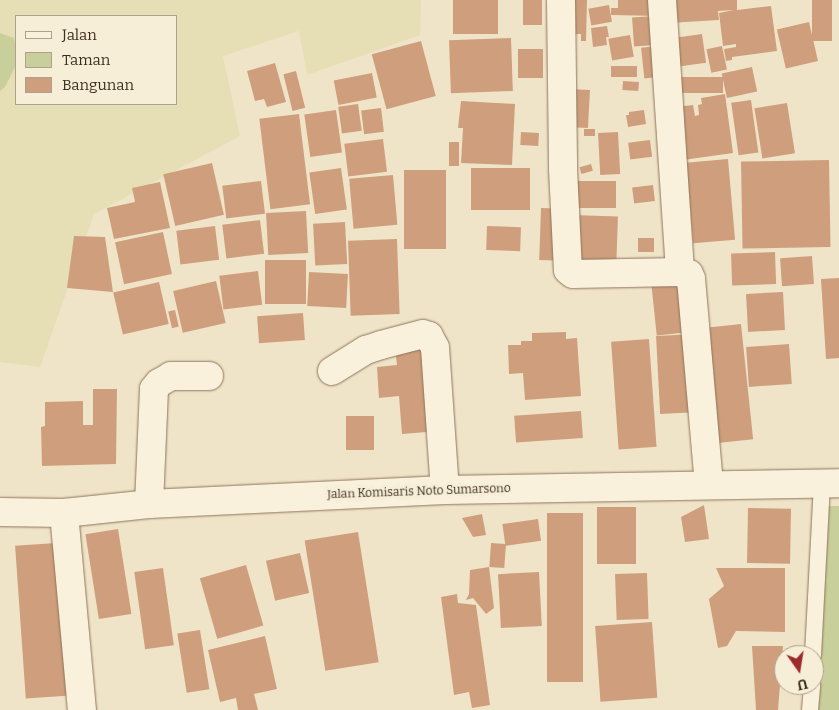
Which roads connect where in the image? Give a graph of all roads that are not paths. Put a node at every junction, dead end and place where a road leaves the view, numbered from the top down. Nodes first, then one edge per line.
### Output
1 (561, 0) edge
2 (662, 0) edge
3 (680, 272) junction
4 (332, 371) dead end
5 (209, 376) dead end
6 (831, 483) edge
7 (709, 484) junction
8 (445, 490) junction
9 (149, 504) junction
10 (0, 512) edge
11 (64, 513) junction
12 (815, 645) edge
13 (811, 695) edge
14 (82, 710) edge
15 (810, 710) edge

1 - 3 street
2 - 3 street
3 - 7 street
4 - 8 street
5 - 9 street
6 - 7 street, Jalan Komisaris Noto Sumarsono
6 - 12 lane
7 - 8 street, Jalan Komisaris Noto Sumarsono
8 - 9 street, Jalan Komisaris Noto Sumarsono
9 - 11 street, Jalan Komisaris Noto Sumarsono
10 - 11 street, Jalan Komisaris Noto Sumarsono
11 - 14 street
13 - 15 lane

